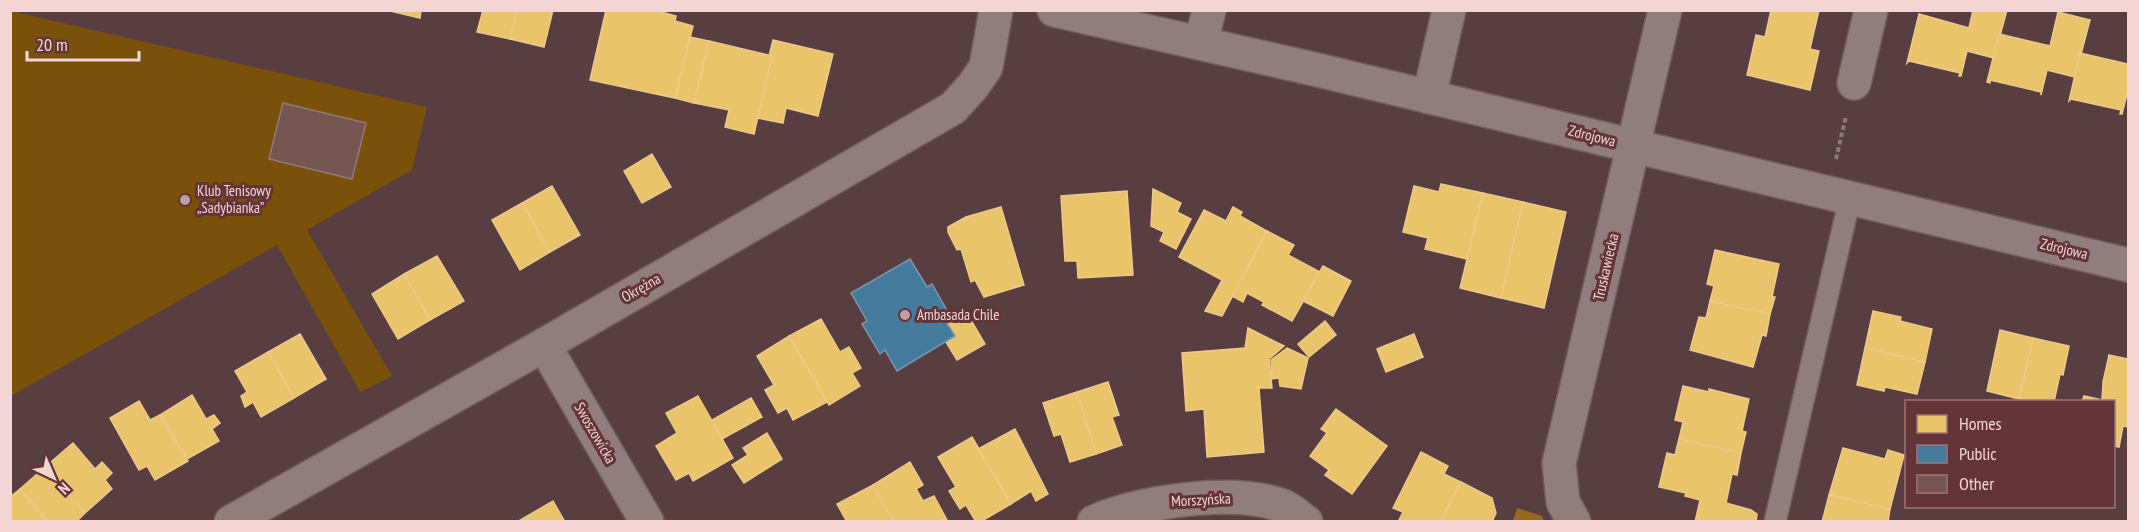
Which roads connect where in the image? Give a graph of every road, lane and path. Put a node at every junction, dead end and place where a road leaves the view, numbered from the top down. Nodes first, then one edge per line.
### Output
1 (996, 10) edge
2 (1054, 10) edge
3 (1209, 10) edge
4 (1449, 10) edge
5 (1665, 10) edge
6 (1871, 10) edge
7 (1201, 44) junction
8 (1854, 83) joint
9 (1429, 97) junction
10 (1634, 147) junction
11 (1836, 160) dead end
12 (1850, 198) junction
13 (2128, 265) edge
14 (544, 345) junction
15 (231, 522) edge
16 (647, 522) edge
17 (1094, 522) edge
18 (1306, 522) edge
19 (1574, 522) edge
20 (1775, 522) edge

1 - 14 street, Okrężna
2 - 7 street, Zdrojowa
3 - 7 street
4 - 9 street
5 - 10 street, Truskawiecka
6 - 8 street
7 - 9 street, Zdrojowa
8 - 11 path
9 - 10 street, Zdrojowa
10 - 12 street, Zdrojowa
10 - 19 street, Truskawiecka
12 - 13 street, Zdrojowa
12 - 20 lane
14 - 15 street, Okrężna
14 - 16 street, Swoszowicka
17 - 18 street, Morszyńska

